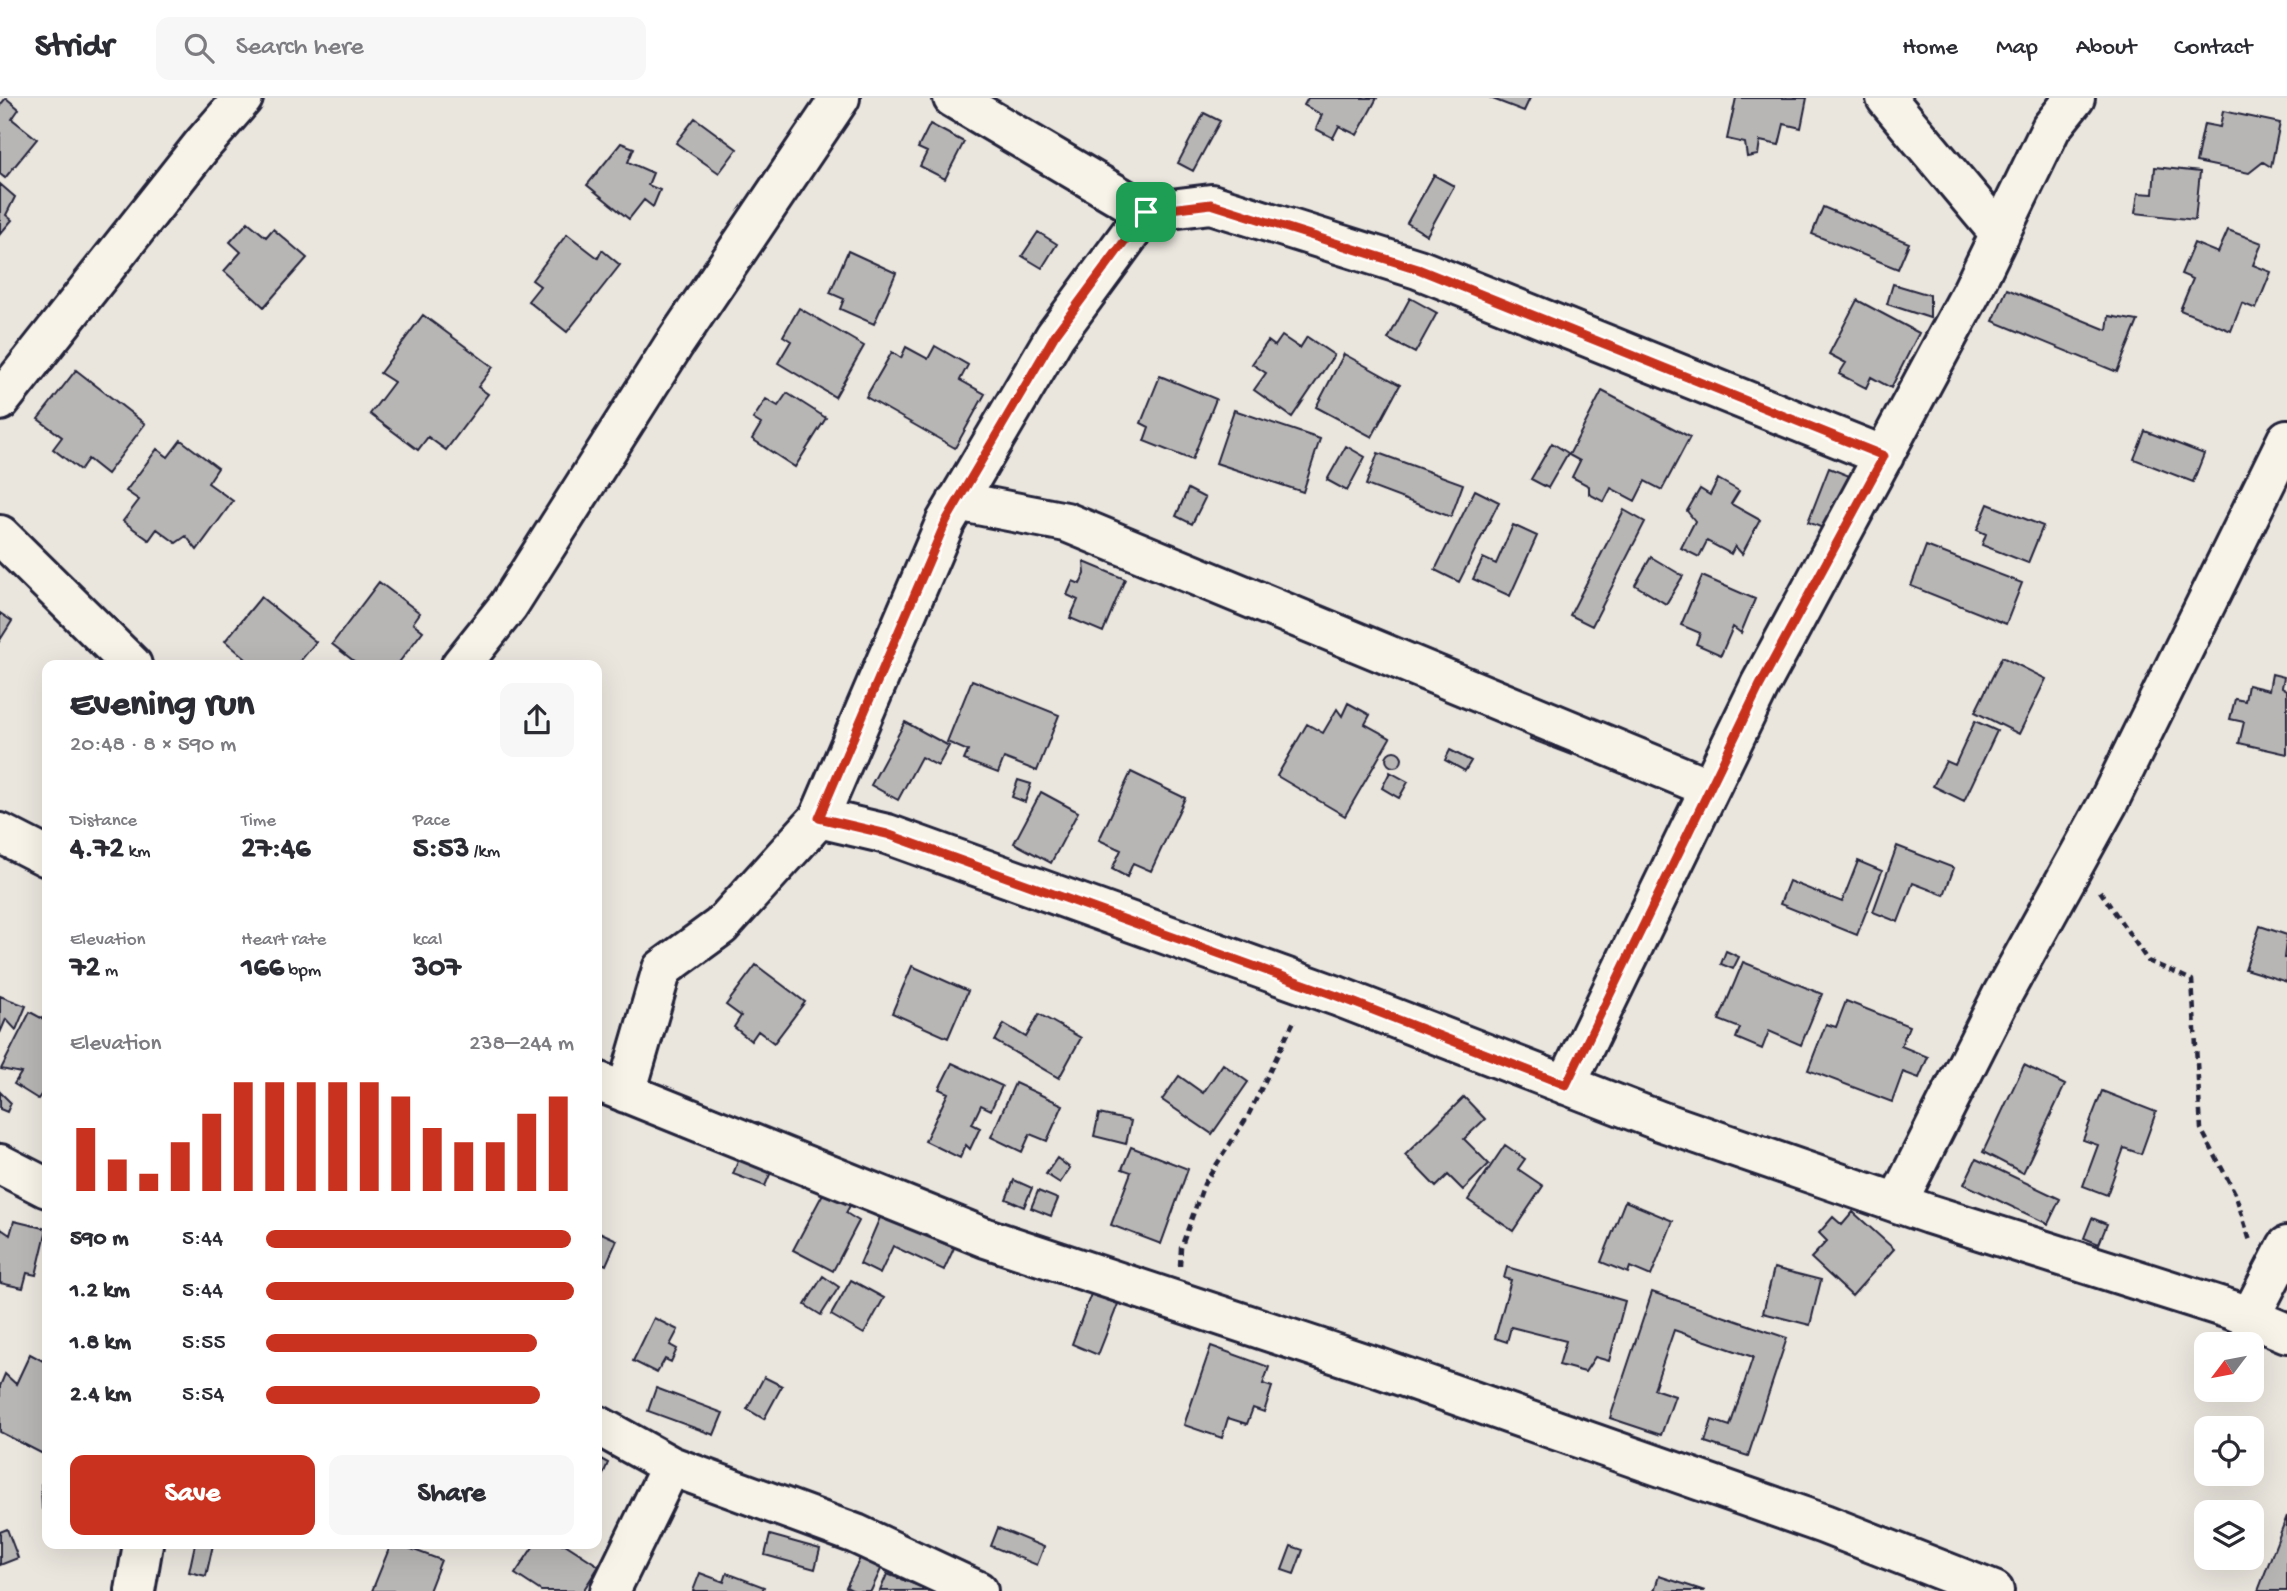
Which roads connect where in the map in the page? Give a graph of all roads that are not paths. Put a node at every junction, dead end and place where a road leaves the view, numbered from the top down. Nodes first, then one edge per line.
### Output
1 (243, 98) edge
2 (840, 98) edge
3 (953, 98) edge
4 (1886, 98) edge
5 (2075, 98) edge
6 (1146, 212) junction
7 (2000, 234) junction
8 (0, 401) edge
9 (2287, 439) edge
10 (1884, 456) junction
11 (957, 501) junction
12 (0, 536) edge
13 (127, 660) edge
14 (465, 660) edge
15 (1710, 788) junction
16 (819, 818) junction
17 (0, 834) edge
18 (42, 855) edge
19 (1566, 1085) junction
20 (611, 1087) edge
21 (0, 1164) edge
22 (42, 1185) edge
23 (1897, 1203) junction
24 (2287, 1245) edge
25 (2257, 1303) junction
26 (2287, 1333) edge
27 (602, 1428) edge
28 (671, 1466) junction
29 (142, 1549) edge
30 (135, 1591) edge
31 (610, 1591) edge
32 (978, 1591) edge
33 (1994, 1591) edge

1 - 8 street
2 - 14 street
3 - 6 street
4 - 7 street
5 - 7 street
6 - 10 street
6 - 11 street
7 - 10 street
9 - 23 street
10 - 15 street
11 - 15 street
11 - 16 street
12 - 13 street
15 - 19 street
16 - 19 street
16 - 20 street
17 - 18 street
19 - 23 street
20 - 33 street
21 - 22 street
23 - 25 street
24 - 25 street
25 - 26 street
27 - 28 street
28 - 31 street
28 - 32 street
29 - 30 street

